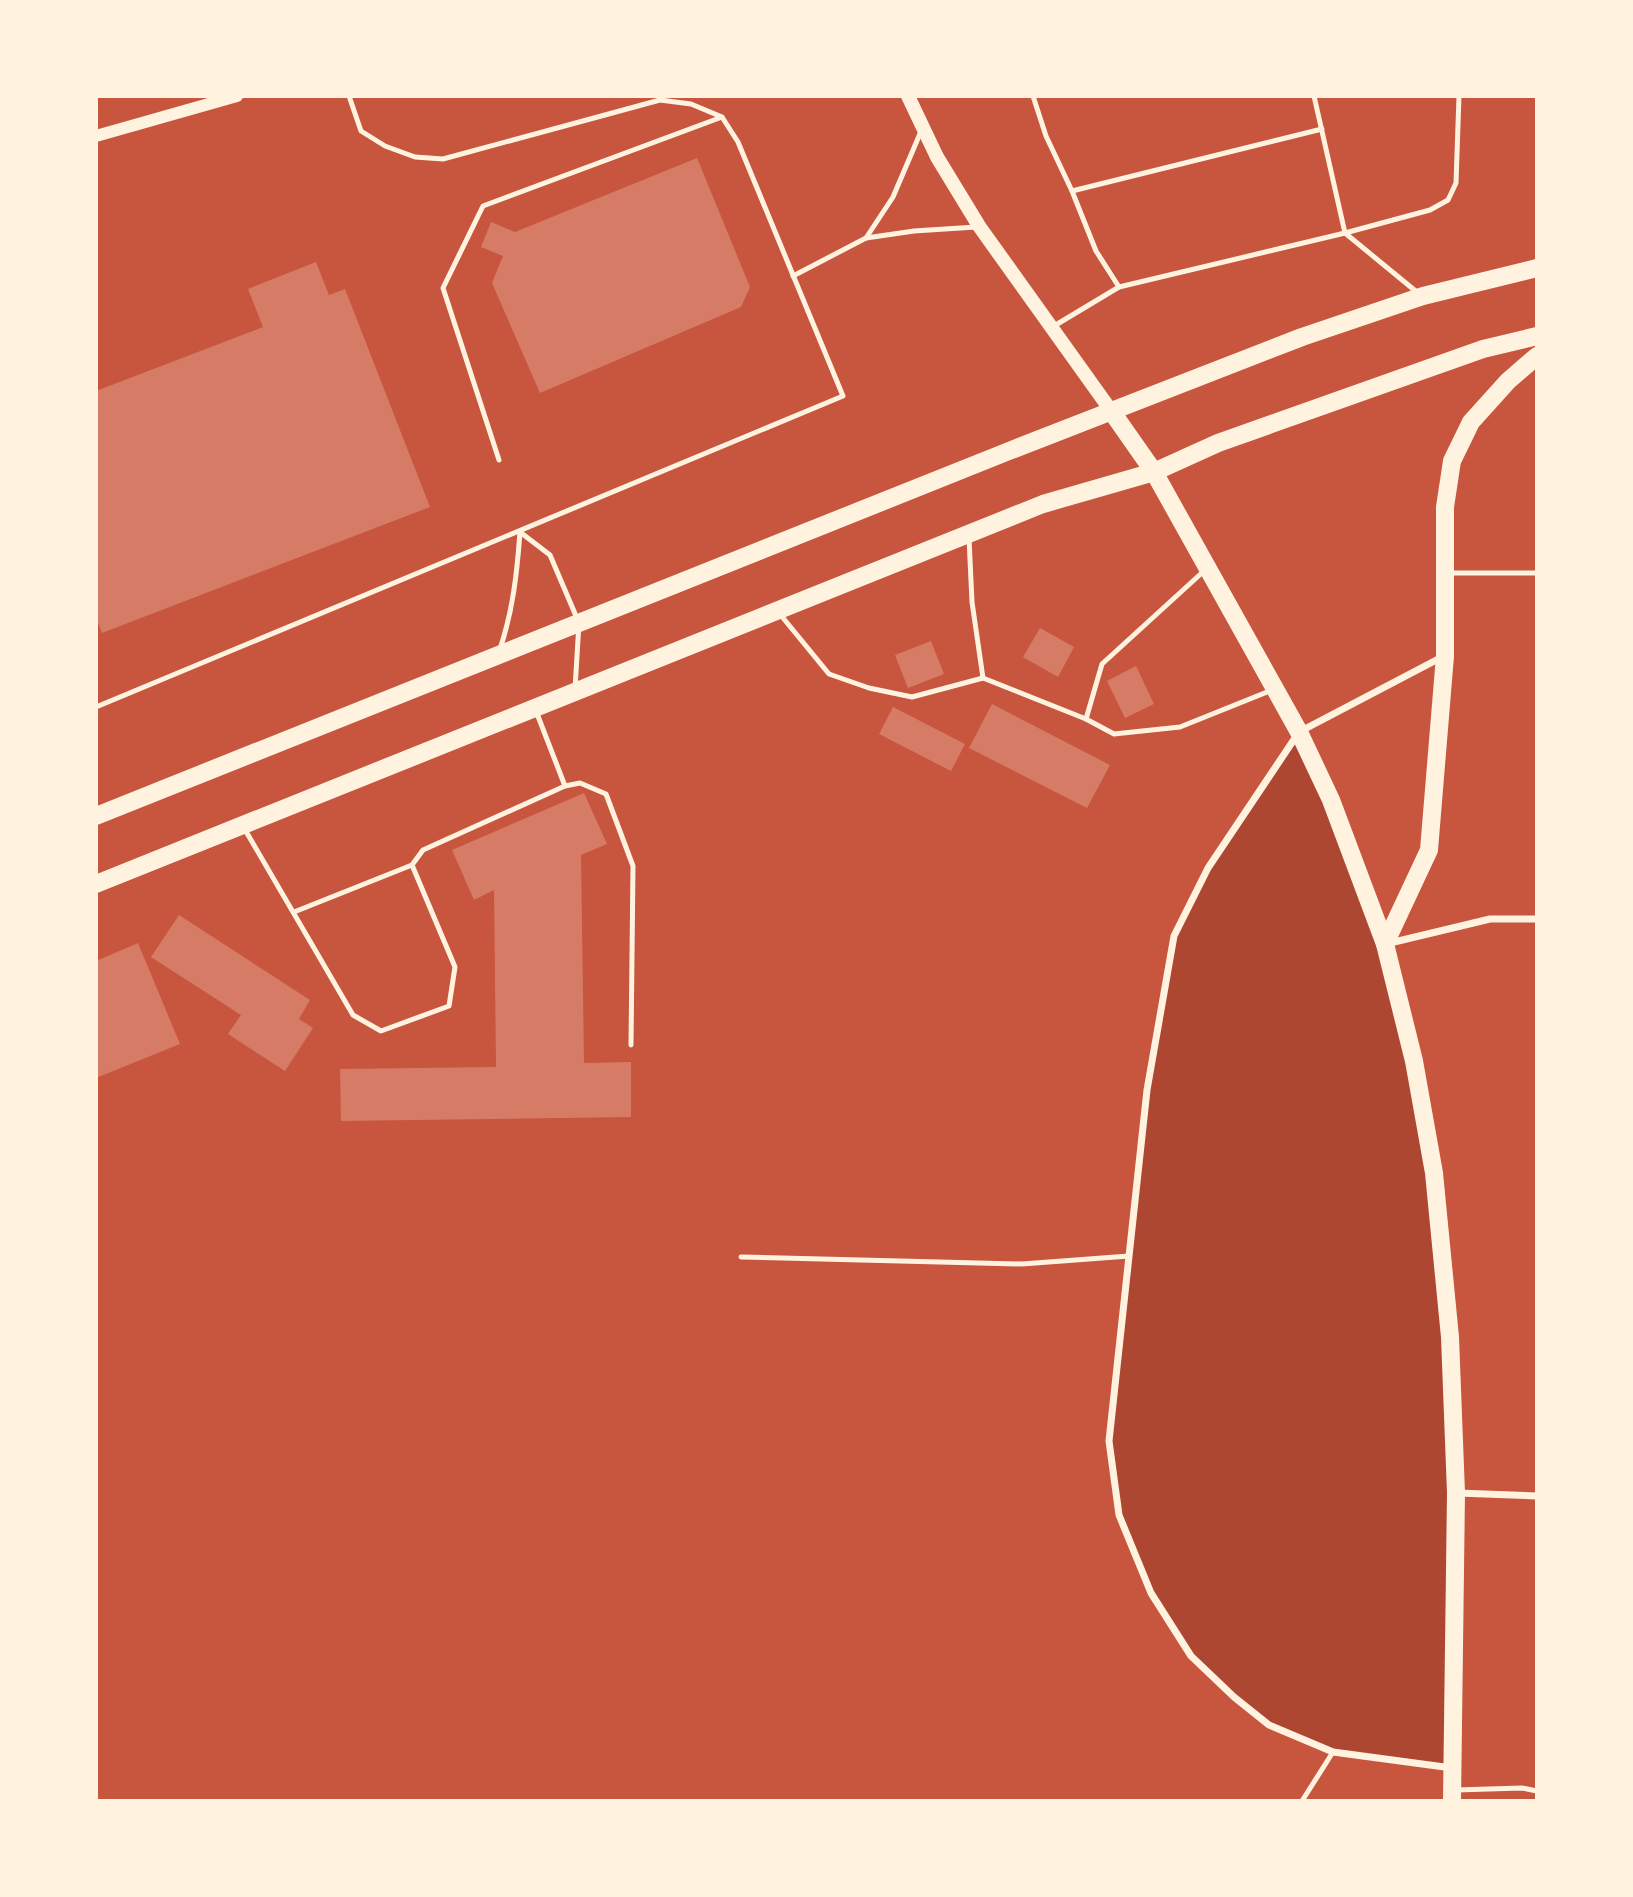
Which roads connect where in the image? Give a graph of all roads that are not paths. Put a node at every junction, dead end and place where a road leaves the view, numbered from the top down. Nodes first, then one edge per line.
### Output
1 (236, 96) edge
2 (349, 96) edge
3 (908, 96) edge
4 (1033, 96) edge
5 (1314, 96) edge
6 (1459, 96) edge
7 (722, 117) junction
8 (923, 126) junction
9 (1322, 129) junction
10 (96, 136) edge
11 (1072, 191) junction
12 (979, 226) junction
13 (1345, 233) junction
14 (866, 238) junction
15 (1537, 268) edge
16 (793, 276) junction
17 (1119, 287) junction
18 (1423, 296) junction
19 (1051, 328) junction
20 (1537, 336) edge
21 (1537, 356) edge
22 (1112, 412) junction
23 (499, 460) dead end
24 (1154, 472) junction
25 (520, 532) junction
26 (969, 534) junction
27 (1207, 568) junction
28 (1445, 573) junction
29 (1537, 573) edge
30 (778, 611) junction
31 (579, 623) junction
32 (498, 655) junction
33 (1445, 656) junction
34 (983, 678) junction
35 (1275, 689) junction
36 (575, 692) junction
37 (96, 707) edge
38 (535, 708) junction
39 (1086, 719) junction
40 (1299, 733) junction
41 (565, 786) junction
42 (96, 816) edge
43 (243, 825) junction
44 (412, 866) junction
45 (96, 884) edge
46 (293, 912) junction
47 (1537, 919) edge
48 (1385, 944) junction
49 (631, 1045) dead end
50 (1129, 1256) junction
51 (741, 1257) dead end
52 (1455, 1493) junction
53 (1537, 1496) edge
54 (1333, 1752) junction
55 (1452, 1768) junction
56 (1537, 1791) edge
57 (1452, 1796) edge
58 (1302, 1801) edge

1 - 10 street
2 - 7 lane
3 - 8 main road
4 - 11 lane
5 - 9 lane
6 - 13 lane
7 - 16 lane
7 - 23 lane
8 - 12 main road
8 - 14 lane
9 - 11 lane
9 - 13 lane
11 - 17 lane
12 - 14 lane
12 - 19 main road
13 - 17 lane
13 - 18 lane
14 - 16 lane
15 - 18 main road
16 - 25 lane
17 - 19 lane
18 - 22 main road
19 - 22 main road
20 - 24 main road
21 - 28 main road
22 - 24 main road
22 - 31 main road
24 - 26 main road
24 - 27 main road
25 - 31 lane
25 - 32 lane
25 - 37 lane
26 - 30 main road
26 - 34 lane
27 - 35 main road
27 - 39 lane
28 - 29 lane
28 - 33 main road
30 - 34 lane
30 - 36 main road
31 - 32 main road
31 - 36 lane
32 - 42 main road
33 - 40 street
33 - 48 main road
34 - 39 lane
35 - 39 lane
35 - 40 main road
36 - 38 main road
38 - 41 lane
38 - 43 main road
40 - 48 main road
40 - 50 street
41 - 44 lane
41 - 49 lane
43 - 45 main road
43 - 46 lane
44 - 46 lane
44 - 46 lane
47 - 48 street
48 - 52 main road
50 - 51 lane
50 - 54 street
52 - 53 street
52 - 55 main road
54 - 55 street
54 - 58 lane
55 - 57 main road
56 - 57 lane

